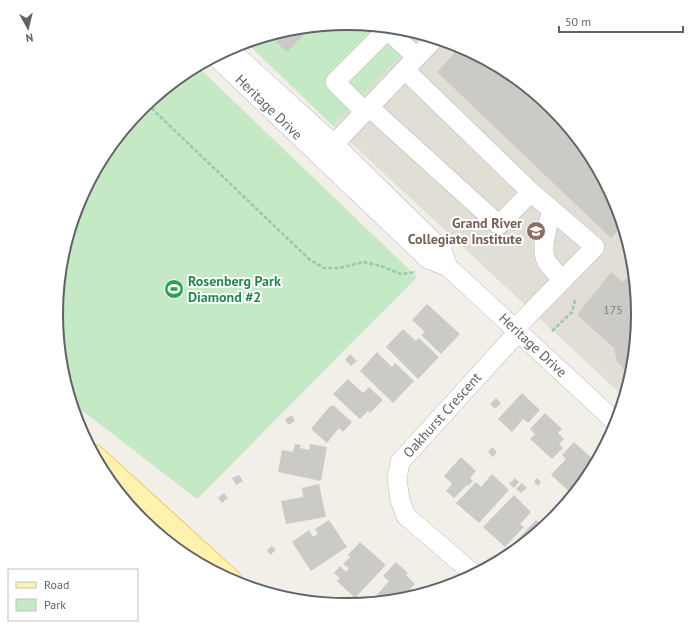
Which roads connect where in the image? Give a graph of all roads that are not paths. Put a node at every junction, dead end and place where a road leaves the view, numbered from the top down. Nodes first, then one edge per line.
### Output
1 (385, 32) edge
2 (389, 33) edge
3 (431, 43) edge
4 (234, 54) edge
5 (220, 60) edge
6 (411, 64) junction
7 (367, 110) junction
8 (328, 151) junction
9 (531, 192) junction
10 (552, 210) junction
11 (563, 280) junction
12 (517, 330) junction
13 (612, 418) edge
14 (109, 470) edge
15 (215, 566) edge
16 (470, 571) edge

1 - 7 street
2 - 6 street
3 - 6 street
4 - 8 street, Heritage Drive
5 - 8 street, Heritage Drive
6 - 7 street
6 - 9 street
7 - 8 street
7 - 9 street
8 - 12 street, Heritage Drive
9 - 10 street
10 - 11 street
10 - 11 street, Oakhurst Crescent
11 - 12 street, Oakhurst Crescent
12 - 13 street, Heritage Drive
12 - 16 street, Oakhurst Crescent
14 - 15 main road

